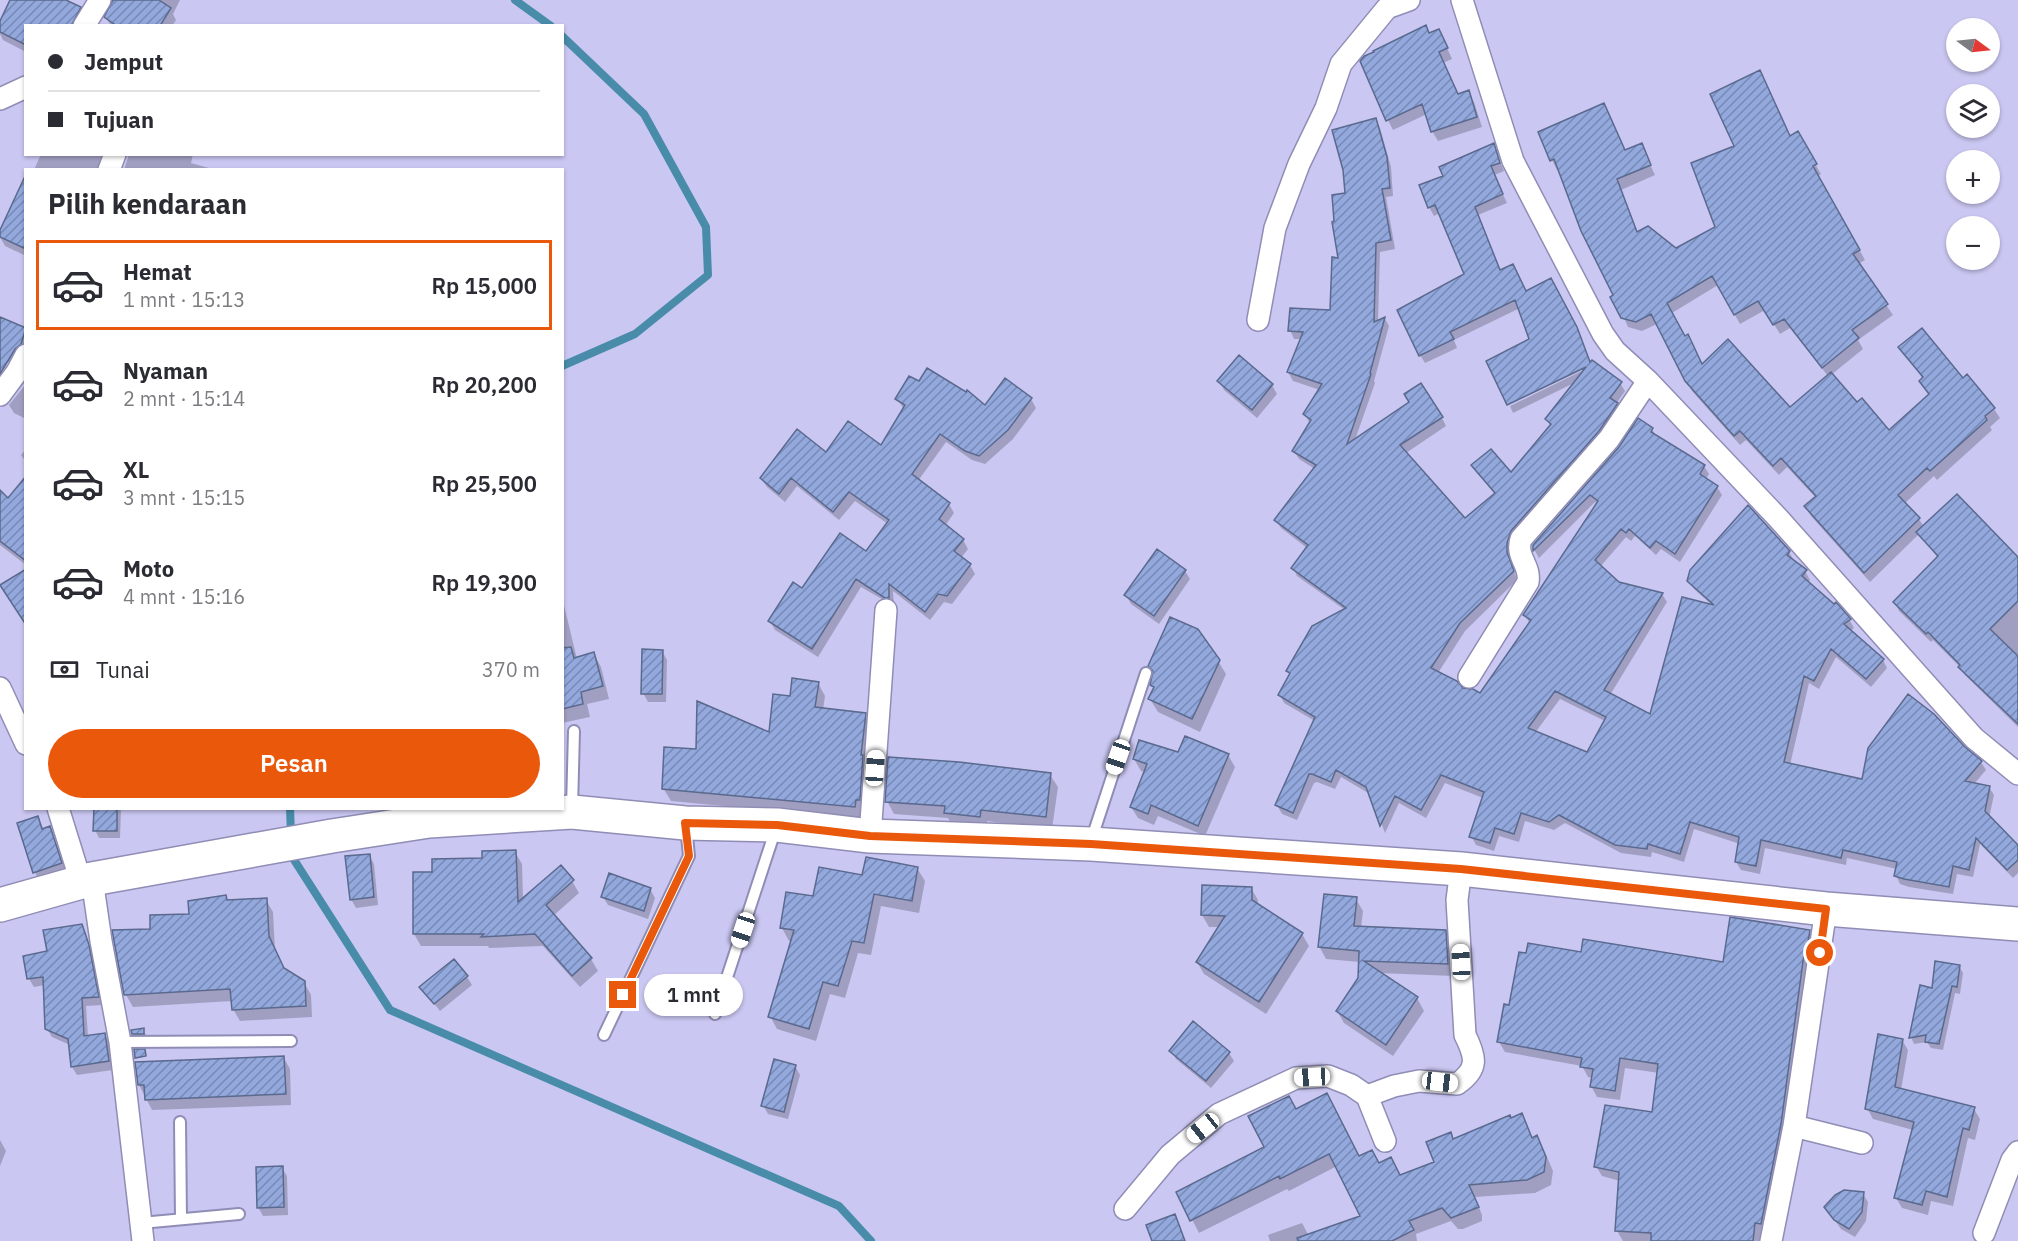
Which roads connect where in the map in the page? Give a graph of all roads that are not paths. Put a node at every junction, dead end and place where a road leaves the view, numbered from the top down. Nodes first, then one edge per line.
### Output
1 (100, 0) edge
2 (1409, 0) edge
3 (1461, 0) edge
4 (85, 24) edge
5 (24, 88) edge
6 (0, 99) edge
7 (1258, 320) dead end
8 (24, 359) edge
9 (1648, 381) junction
10 (0, 395) edge
11 (886, 610) dead end
12 (1146, 673) dead end
13 (1469, 677) dead end
14 (0, 688) edge
15 (574, 731) dead end
16 (24, 740) edge
17 (2018, 774) edge
18 (59, 810) edge
19 (572, 812) junction
20 (685, 823) junction
21 (777, 825) junction
22 (870, 836) junction
23 (1091, 844) junction
24 (1461, 869) junction
25 (86, 881) junction
26 (0, 905) edge
27 (1826, 909) junction
28 (2018, 924) edge
29 (716, 1014) dead end
30 (604, 1035) dead end
31 (291, 1041) dead end
32 (120, 1042) junction
33 (1367, 1096) junction
34 (180, 1122) dead end
35 (1794, 1126) junction
36 (1384, 1141) dead end
37 (1863, 1143) dead end
38 (2018, 1152) edge
39 (1125, 1209) dead end
40 (239, 1214) dead end
41 (181, 1220) junction
42 (142, 1232) edge
43 (1984, 1233) dead end
44 (1771, 1241) edge

1 - 4 street
2 - 7 street
3 - 9 street
5 - 6 street
8 - 10 street
9 - 13 street
9 - 17 street
11 - 22 street
12 - 23 lane
14 - 16 street
15 - 19 lane
18 - 25 street
19 - 20 highway
19 - 25 highway
20 - 21 highway
20 - 30 lane
21 - 22 highway
21 - 29 lane
22 - 23 highway
23 - 24 highway
24 - 27 highway
24 - 33 street
25 - 26 highway
25 - 32 street
27 - 28 highway
27 - 35 street
31 - 32 lane
32 - 42 street
33 - 36 street
33 - 39 street
34 - 41 lane
35 - 37 street
35 - 44 street
38 - 43 street
40 - 41 lane
41 - 42 lane

